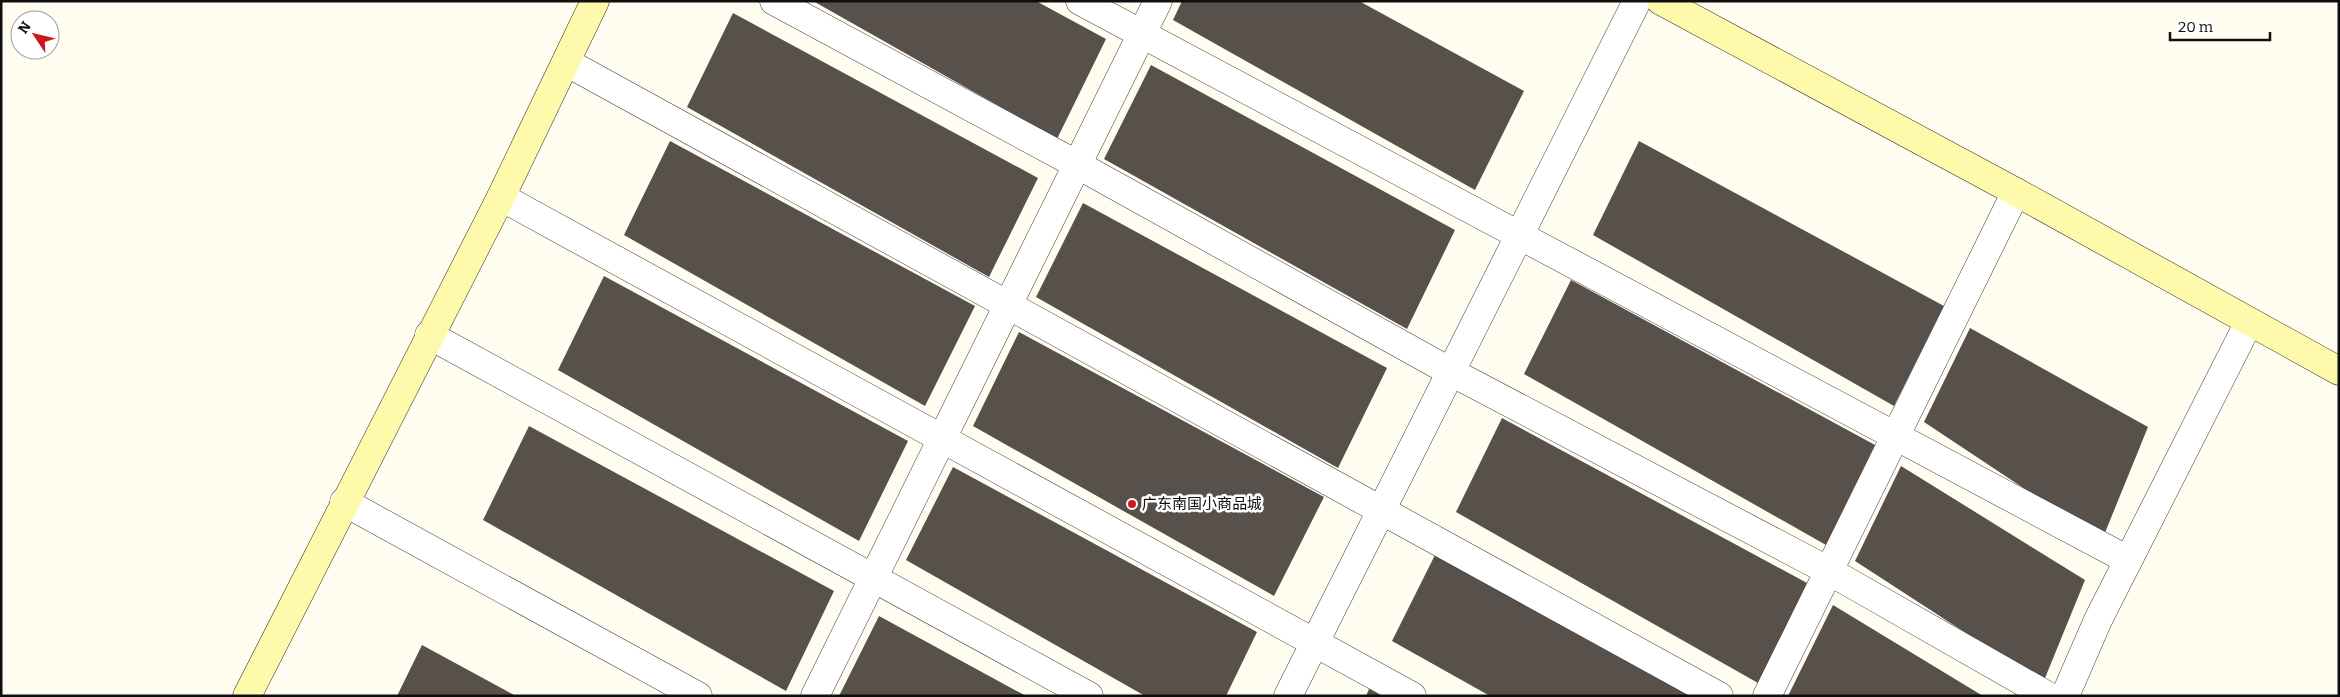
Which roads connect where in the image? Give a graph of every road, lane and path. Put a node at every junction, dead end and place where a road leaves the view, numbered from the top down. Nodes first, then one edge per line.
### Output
1 (595, 1) edge
2 (774, 1) edge
3 (1080, 1) edge
4 (1158, 1) edge
5 (1637, 1) edge
6 (1661, 1) edge
7 (1142, 34) junction
8 (566, 62) junction
9 (1078, 165) junction
10 (2016, 192) junction
11 (501, 196) junction
12 (1519, 236) junction
13 (1008, 305) junction
14 (2249, 322) junction
15 (429, 335) junction
16 (2339, 371) edge
17 (1451, 372) junction
18 (1895, 436) junction
19 (942, 438) junction
20 (344, 502) junction
21 (1381, 510) junction
22 (2128, 560) junction
23 (1829, 571) junction
24 (873, 577) junction
25 (1315, 642) junction
26 (247, 696) edge
27 (698, 696) edge
28 (815, 696) edge
29 (1090, 696) edge
30 (1288, 696) edge
31 (1412, 696) edge
32 (1719, 696) edge
33 (1767, 696) edge
34 (2048, 696) edge
35 (2065, 696) edge

1 - 8 street
2 - 9 street
3 - 7 street
4 - 7 street
5 - 12 street
6 - 10 street
7 - 9 street
7 - 12 street
8 - 11 street
8 - 13 street
9 - 13 street
9 - 17 street
10 - 14 street
10 - 18 street
11 - 15 street
11 - 19 street
12 - 17 street
12 - 18 street
13 - 19 street
13 - 21 street
14 - 16 street
14 - 22 street
15 - 20 street
15 - 24 street
17 - 21 street
17 - 23 street
18 - 22 street
18 - 23 street
19 - 24 street
19 - 25 street
20 - 26 street
20 - 27 street
21 - 25 street
21 - 32 street
22 - 35 street
23 - 33 street
23 - 34 street
24 - 28 street
24 - 29 street
25 - 30 street
25 - 31 street

